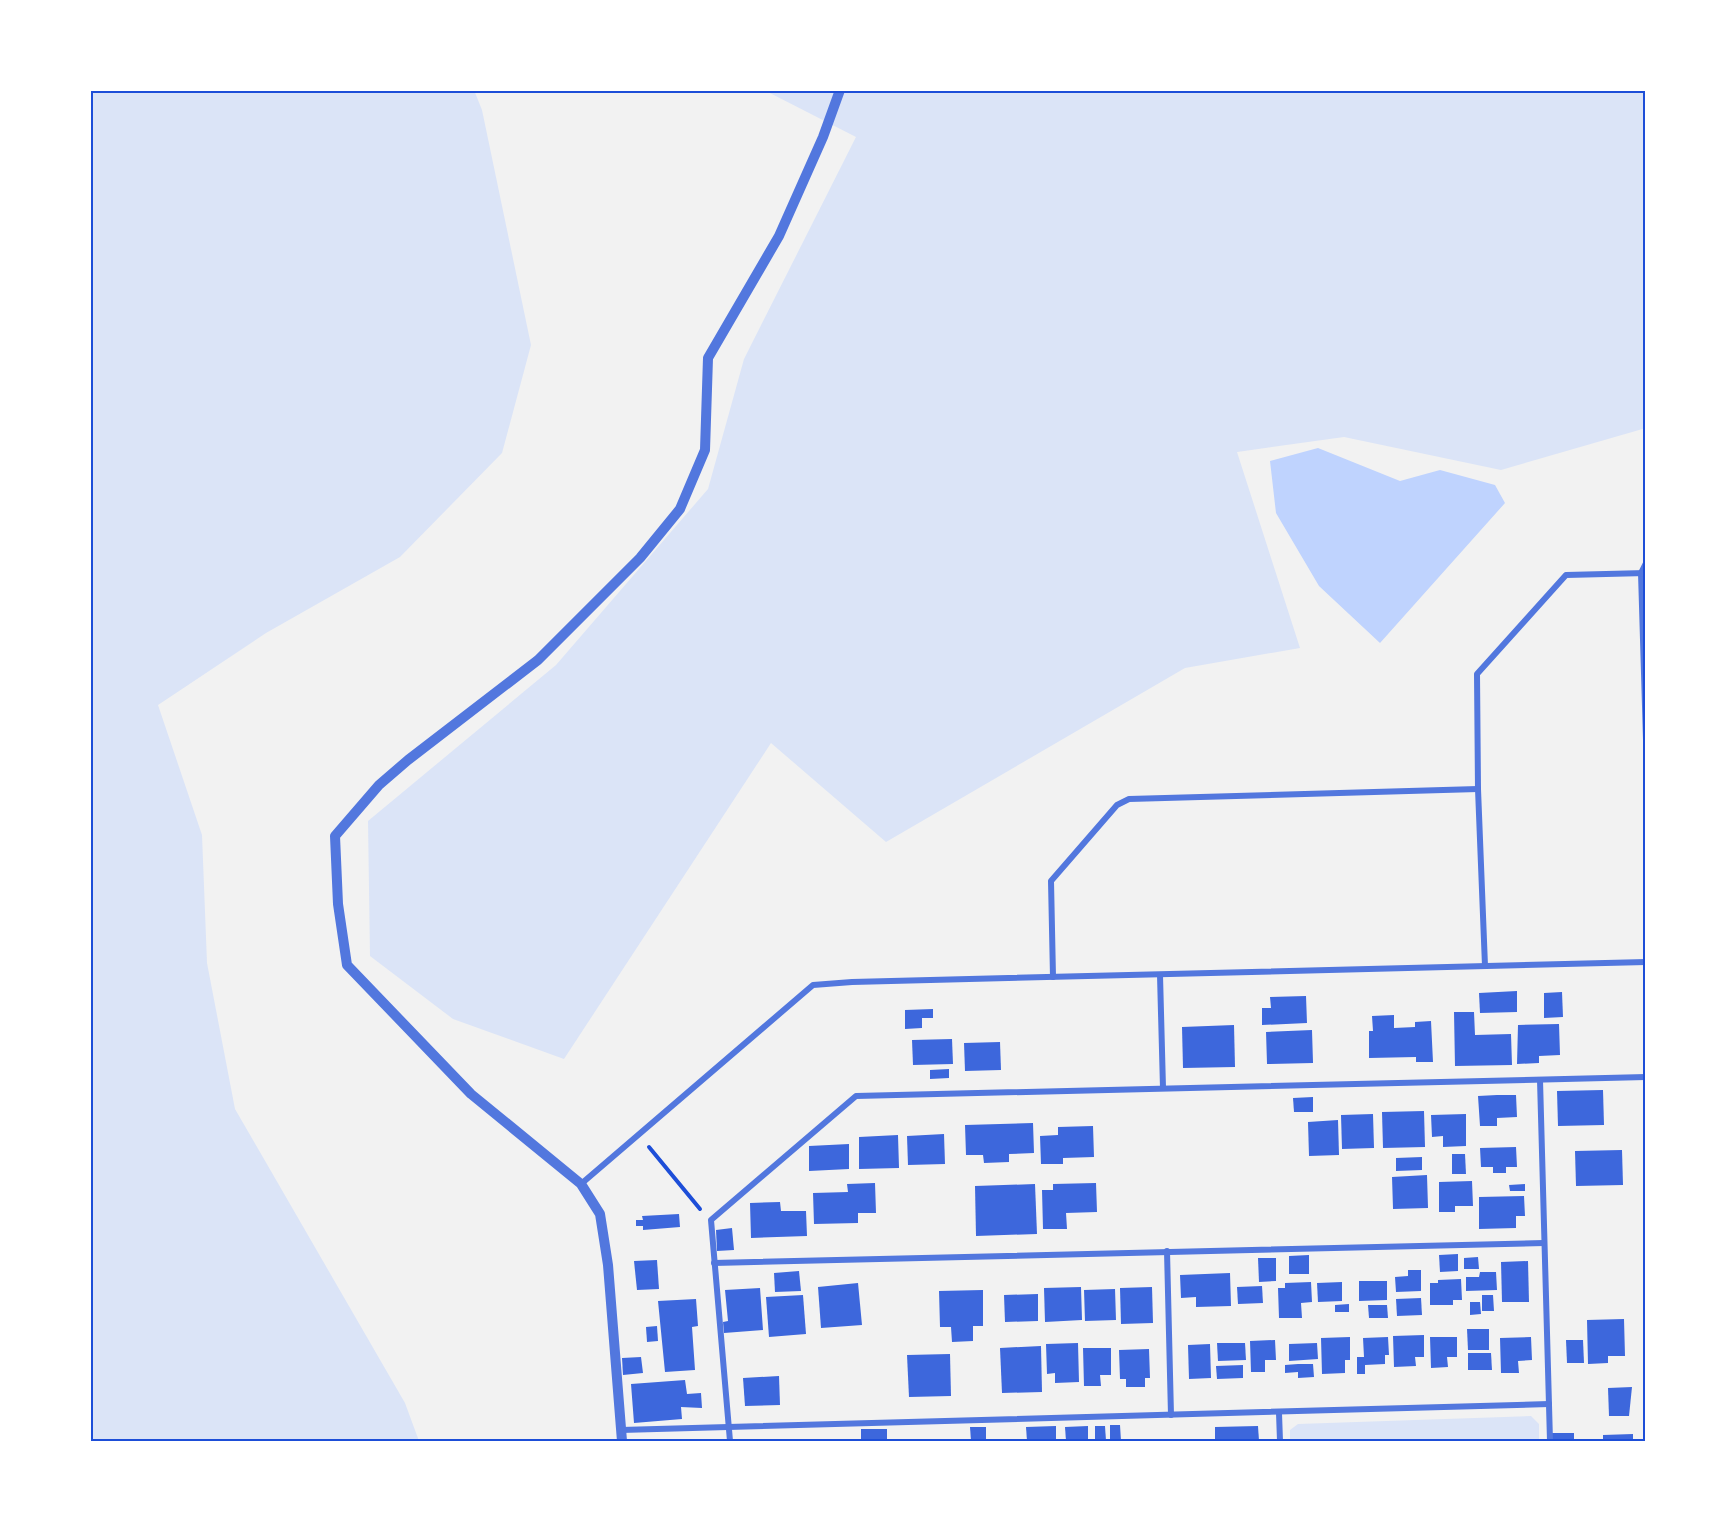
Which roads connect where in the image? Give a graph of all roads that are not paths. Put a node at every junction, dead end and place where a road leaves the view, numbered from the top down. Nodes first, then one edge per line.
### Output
1 (840, 90) edge
2 (1646, 563) edge
3 (1643, 573) edge
4 (1646, 740) edge
5 (1478, 789) junction
6 (1646, 962) edge
7 (1485, 966) junction
8 (1160, 975) junction
9 (1053, 976) junction
10 (1646, 1077) edge
11 (1540, 1080) junction
12 (1163, 1088) junction
13 (581, 1184) junction
14 (1544, 1243) junction
15 (1167, 1251) junction
16 (714, 1263) junction
17 (1549, 1404) junction
18 (1280, 1413) junction
19 (1171, 1415) junction
20 (728, 1426) junction
21 (621, 1436) edge
22 (730, 1441) edge
23 (1280, 1441) edge
24 (1550, 1441) edge

1 - 13 street
2 - 3 street
3 - 4 street
3 - 5 street
5 - 7 street
5 - 9 street
6 - 7 street
7 - 8 street
8 - 9 street
8 - 12 street
9 - 13 street
10 - 11 street
11 - 12 street
11 - 14 street
12 - 16 street
13 - 21 street
14 - 15 street
14 - 17 street
15 - 16 street
15 - 19 street
16 - 20 street
17 - 18 street
17 - 24 street
18 - 19 street
18 - 23 street
19 - 20 street
20 - 21 street
20 - 22 street

